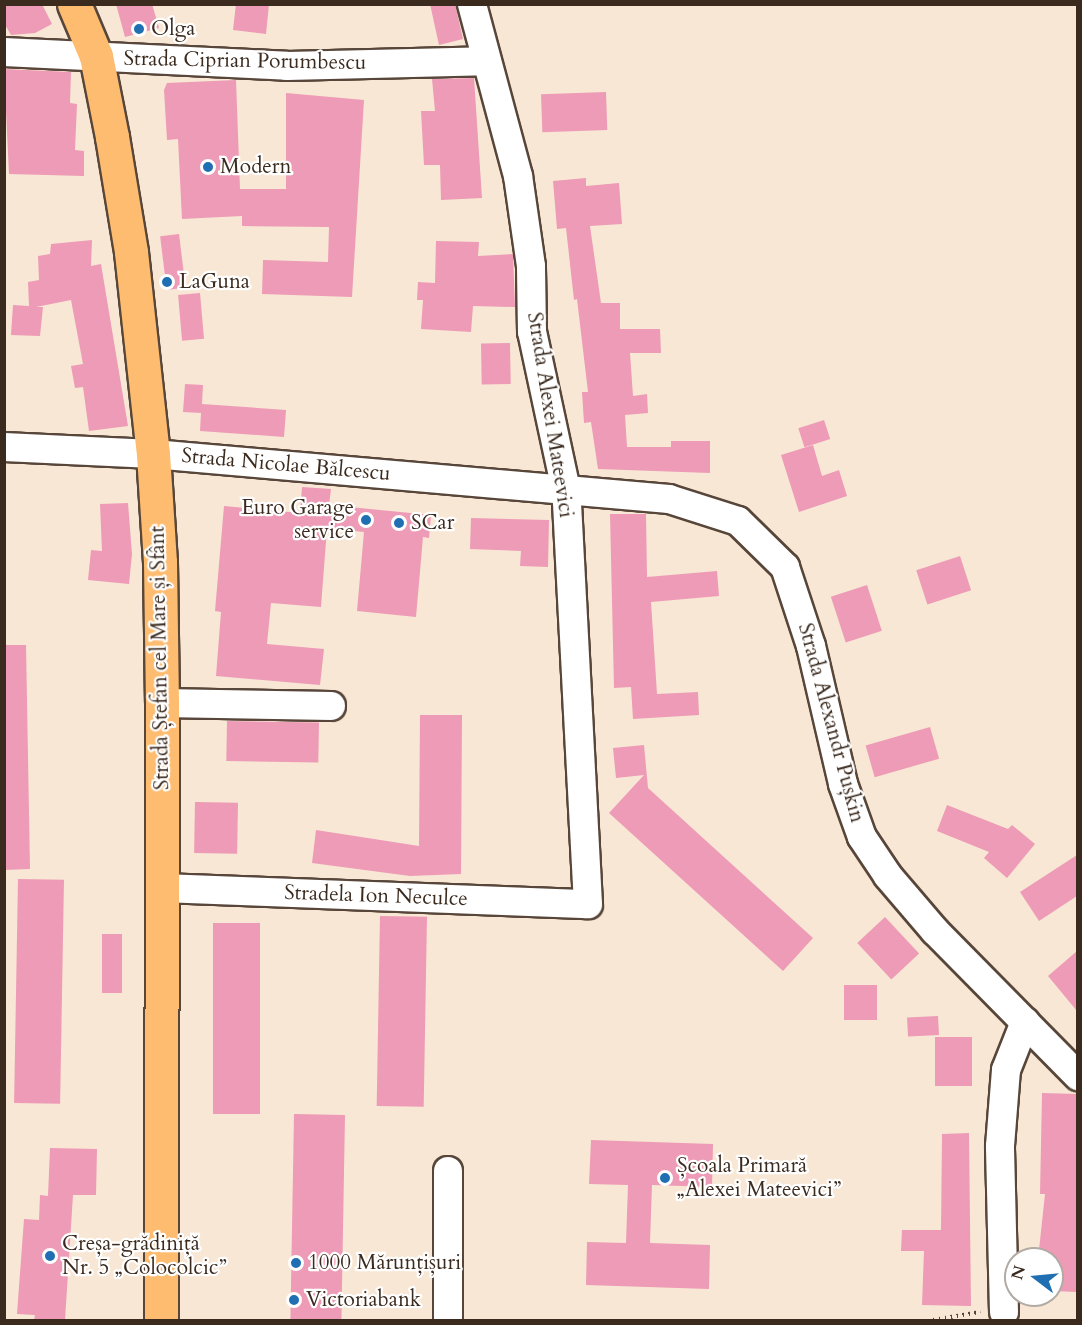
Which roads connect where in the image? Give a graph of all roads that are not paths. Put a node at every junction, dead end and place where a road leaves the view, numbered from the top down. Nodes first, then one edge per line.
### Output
1 (74, 4) edge
2 (472, 4) edge
3 (4, 52) edge
4 (96, 56) junction
5 (485, 61) junction
6 (4, 447) edge
7 (153, 454) junction
8 (566, 490) junction
9 (162, 703) junction
10 (331, 706) dead end
11 (163, 888) junction
12 (588, 904) joint
13 (1025, 1022) junction
14 (1077, 1076) edge
15 (448, 1171) dead end
16 (1004, 1310) road end
17 (161, 1320) edge
18 (448, 1320) edge

1 - 4 main road, Strada Ștefan cel Mare și Sfânt
2 - 5 street, Strada Alexei Mateevici
3 - 4 street, Strada Ciprian Porumbescu
4 - 5 street, Strada Ciprian Porumbescu
4 - 7 main road, Strada Ștefan cel Mare și Sfânt
5 - 8 street, Strada Alexei Mateevici
6 - 7 street, Strada Nicolae Bălcescu
7 - 8 street, Strada Nicolae Bălcescu
7 - 9 main road, Strada Ștefan cel Mare și Sfânt
8 - 12 street, Strada Alexei Mateevici
8 - 13 street, Strada Alexandr Pușkin
9 - 10 street
9 - 11 main road, Strada Ștefan cel Mare și Sfânt
11 - 12 street, Stradela Ion Neculce
11 - 17 main road, Strada Ștefan cel Mare și Sfânt
13 - 14 street, Strada Alexandr Pușkin
13 - 16 street
15 - 18 street

